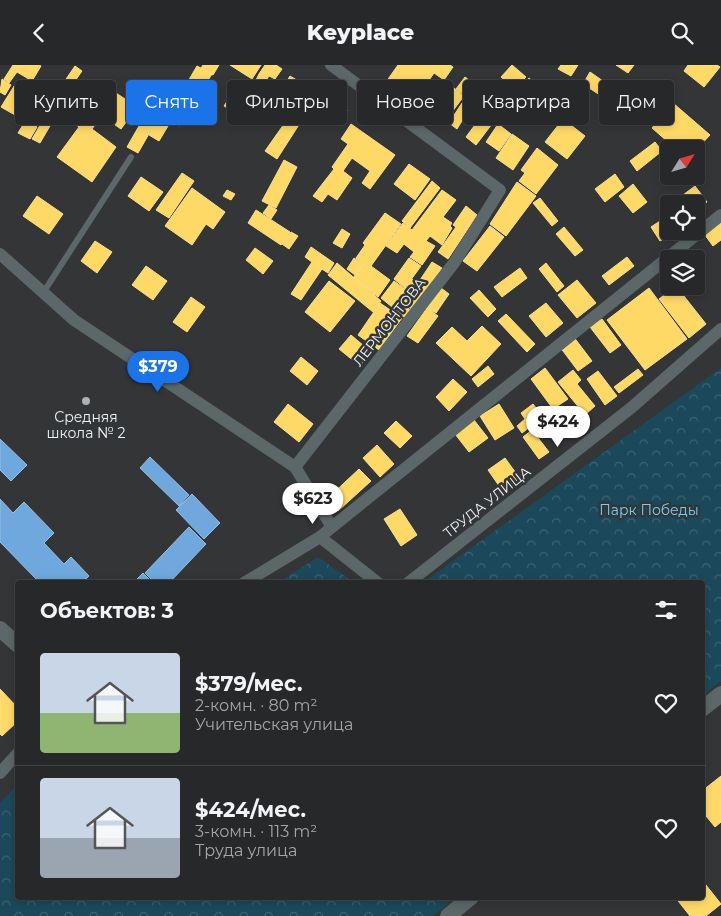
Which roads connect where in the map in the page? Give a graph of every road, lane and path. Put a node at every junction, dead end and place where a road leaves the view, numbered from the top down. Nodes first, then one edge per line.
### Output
1 (331, 65) edge
2 (131, 157) dead end
3 (721, 215) edge
4 (0, 254) edge
5 (43, 293) junction
6 (721, 329) edge
7 (295, 467) junction
8 (332, 527) junction
9 (320, 537) junction
10 (249, 580) edge
11 (374, 580) edge
12 (412, 580) edge
13 (0, 629) edge
14 (15, 642) edge
15 (721, 694) edge
16 (705, 707) edge
17 (15, 756) edge
18 (0, 773) edge
19 (467, 900) edge
20 (448, 916) edge

1 - 7 street, ЛЕРМОНТОВА
2 - 5 lane
3 - 8 street
4 - 5 street
5 - 7 street
6 - 12 street, ТРУДА УЛИЦА
7 - 8 street
8 - 9 street
9 - 10 street
9 - 11 street
13 - 14 street
15 - 16 street
17 - 18 street
19 - 20 street

